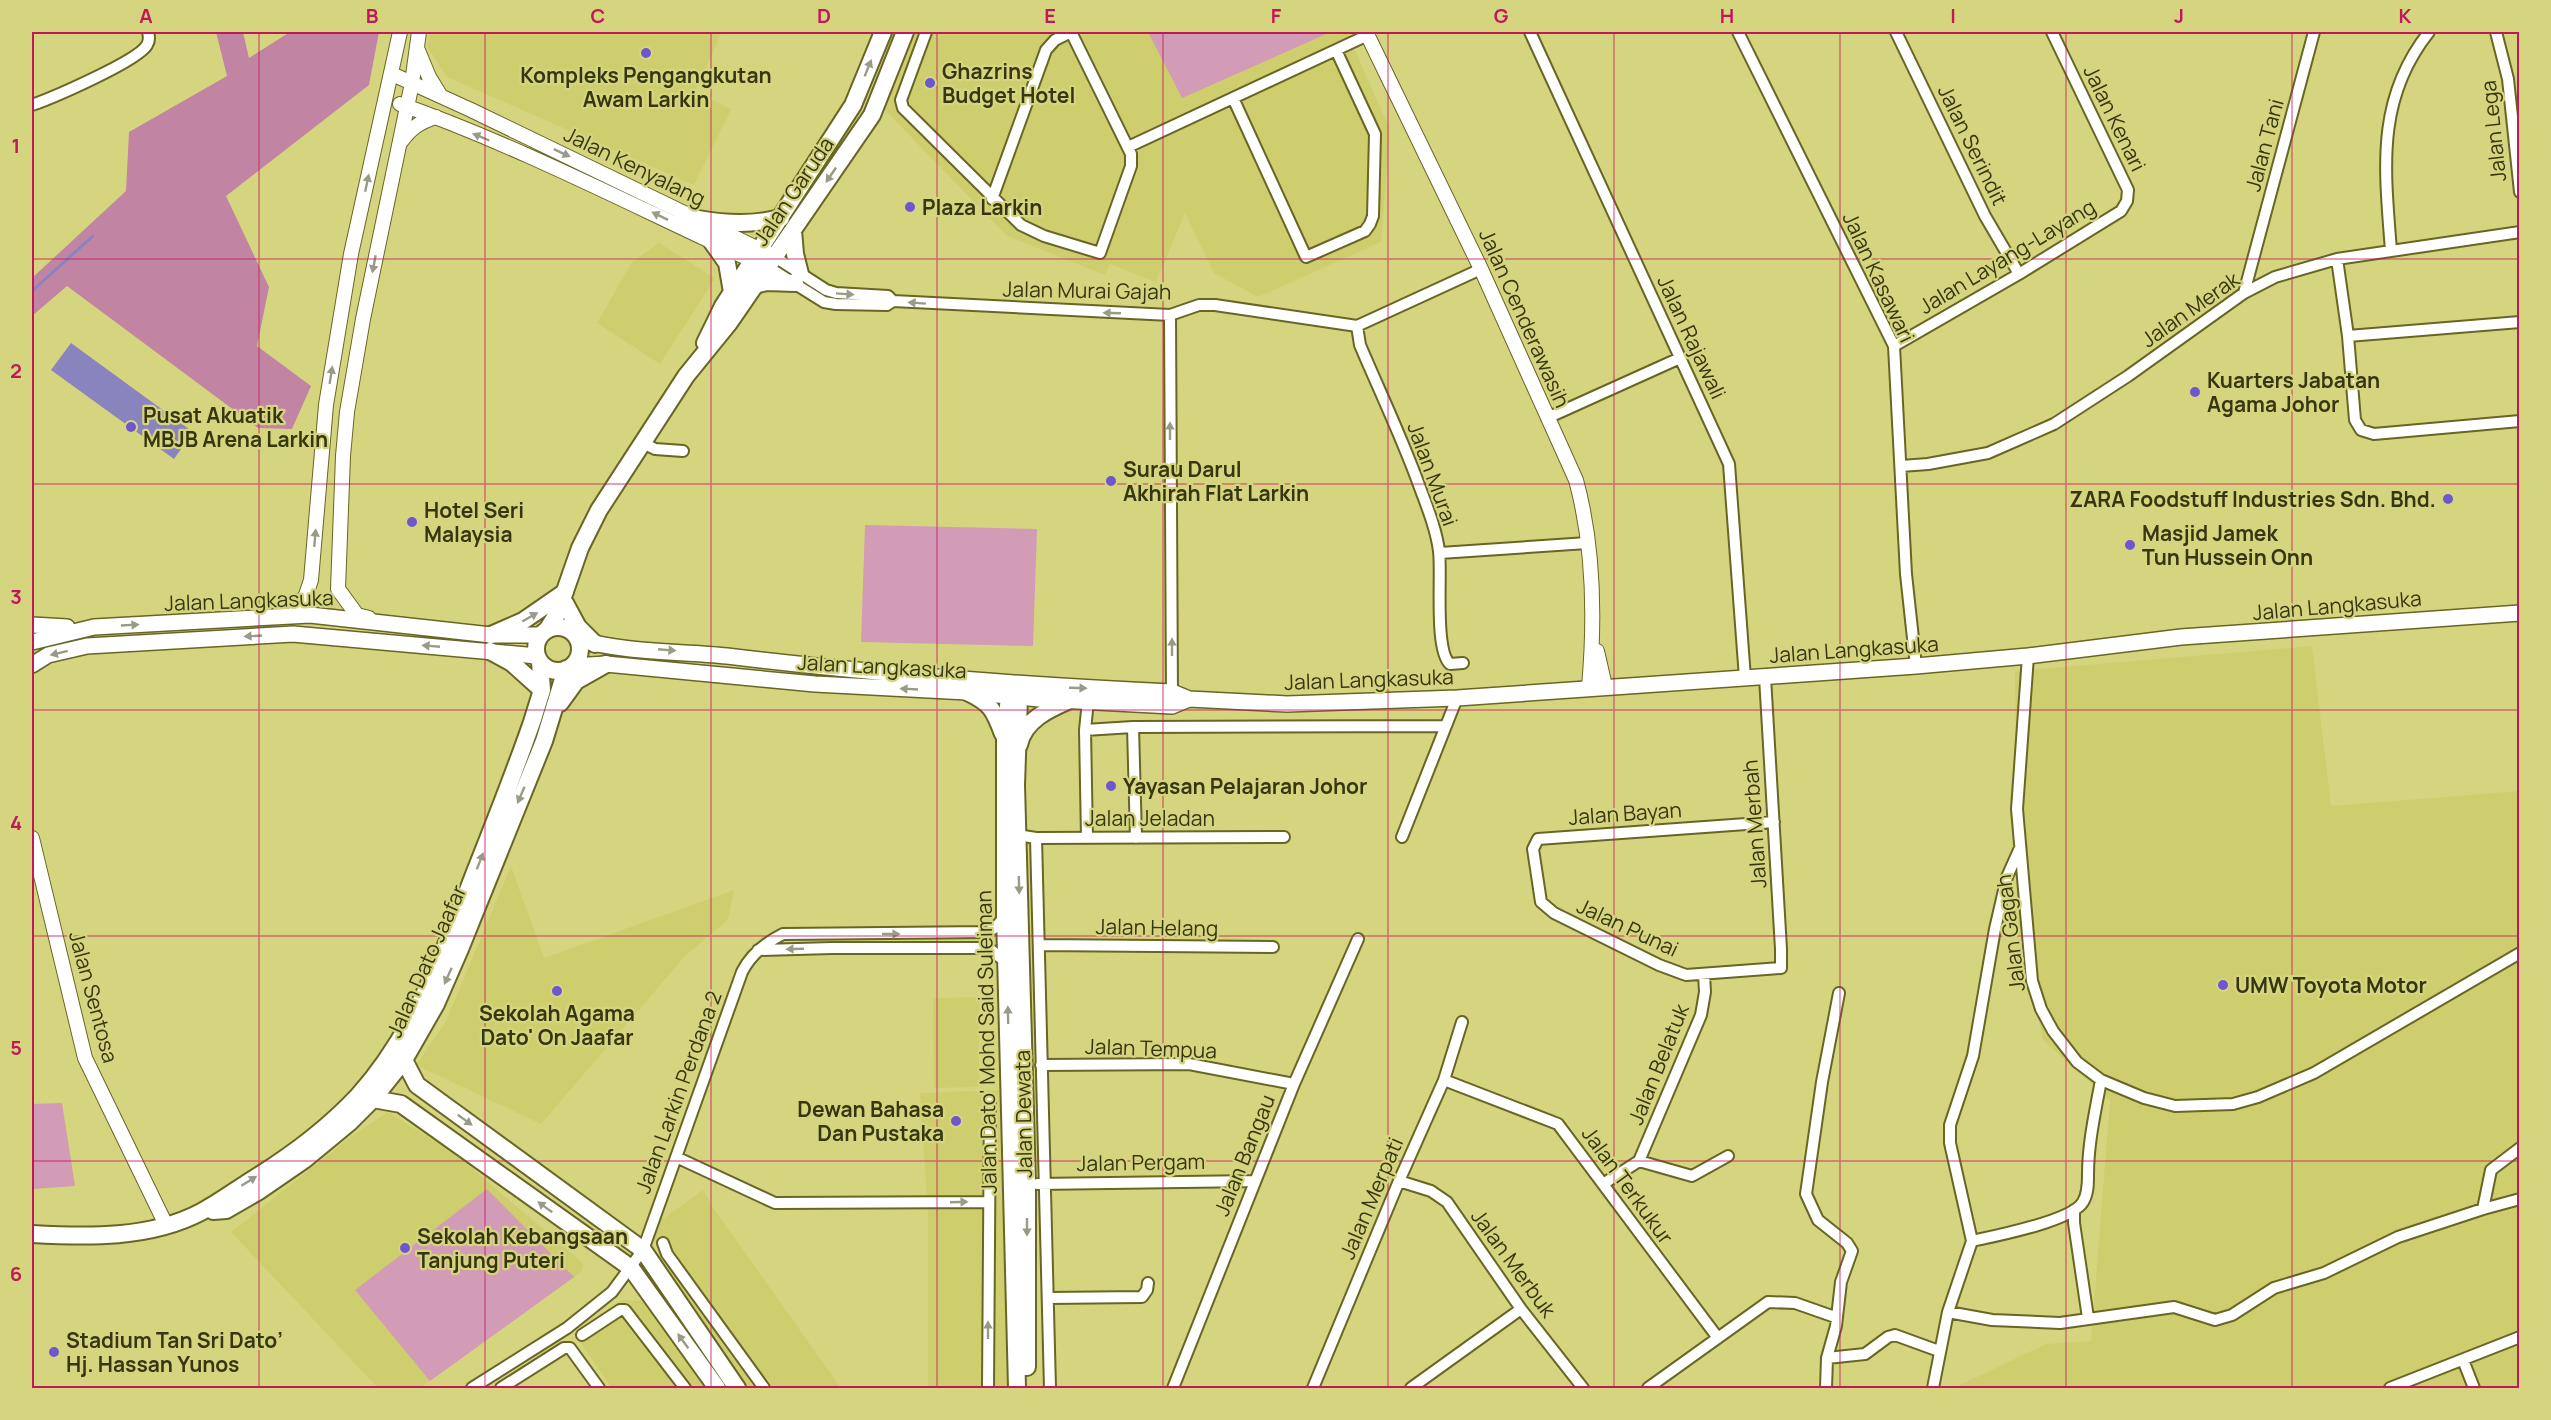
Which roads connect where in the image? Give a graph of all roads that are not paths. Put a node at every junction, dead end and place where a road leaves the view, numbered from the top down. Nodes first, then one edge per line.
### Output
1 (148, 32) edge
2 (400, 32) edge
3 (883, 32) edge
4 (905, 32) edge
5 (926, 32) edge
6 (1071, 32) edge
7 (1530, 32) edge
8 (1738, 32) edge
9 (1896, 32) edge
10 (2052, 32) edge
11 (2314, 32) edge
12 (2429, 32) edge
13 (2496, 32) edge
14 (1367, 33) edge
15 (418, 39) edge
16 (1336, 50) junction
17 (392, 75) junction
18 (412, 83) junction
19 (882, 90) junction
20 (442, 96) junction
21 (1233, 98) junction
22 (386, 99) junction
23 (901, 100) junction
24 (32, 105) edge
25 (406, 106) junction
26 (436, 117) junction
27 (398, 145) junction
28 (1128, 147) junction
29 (2128, 190) joint
30 (2520, 192) edge
31 (992, 199) junction
32 (698, 219) junction
33 (787, 224) junction
34 (2520, 232) edge
35 (712, 242) junction
36 (2391, 251) junction
37 (764, 258) junction
38 (2337, 259) junction
39 (2251, 268) junction
40 (1481, 269) junction
41 (2019, 274) junction
42 (798, 278) junction
43 (2265, 282) junction
44 (755, 285) junction
45 (732, 292) junction
46 (2244, 293) junction
47 (1170, 315) junction
48 (2520, 322) edge
49 (1357, 326) junction
50 (2348, 336) junction
51 (1894, 346) junction
52 (1680, 358) junction
53 (695, 363) junction
54 (1547, 418) junction
55 (2520, 421) edge
56 (643, 443) junction
57 (683, 451) dead end
58 (1901, 466) junction
59 (1587, 543) junction
60 (1440, 553) junction
61 (566, 593) junction
62 (2520, 612) edge
63 (293, 616) junction
64 (389, 624) junction
65 (32, 625) edge
66 (80, 628) junction
67 (544, 633) junction
68 (576, 636) junction
69 (32, 642) edge
70 (490, 643) junction
71 (595, 644) junction
72 (2028, 656) junction
73 (539, 659) junction
74 (1463, 663) dead end
75 (606, 664) junction
76 (32, 665) edge
77 (1916, 666) junction
78 (569, 668) junction
79 (1765, 677) junction
80 (1745, 678) junction
81 (1597, 686) junction
82 (542, 690) junction
83 (1014, 690) junction
84 (967, 692) junction
85 (1457, 698) junction
86 (1172, 699) junction
87 (1070, 700) junction
88 (1088, 701) junction
89 (554, 711) junction
90 (1446, 726) junction
91 (1133, 727) junction
92 (1085, 730) junction
93 (1005, 738) junction
94 (1017, 753) junction
95 (1774, 822) junction
96 (1017, 835) junction
97 (1284, 837) dead end
98 (1402, 837) dead end
99 (32, 838) edge
100 (1036, 838) junction
101 (1087, 838) junction
102 (1136, 838) junction
103 (2020, 847) junction
104 (1539, 896) joint
105 (1005, 915) junction
106 (1358, 939) dead end
107 (1040, 945) junction
108 (1273, 947) dead end
109 (758, 950) junction
110 (2520, 954) edge
111 (1007, 963) junction
112 (1782, 968) joint
113 (1704, 974) junction
114 (1839, 993) dead end
115 (1462, 1022) dead end
116 (404, 1060) junction
117 (1041, 1065) junction
118 (1016, 1069) junction
119 (1444, 1080) junction
120 (2101, 1080) junction
121 (1294, 1084) junction
122 (373, 1099) junction
123 (990, 1100) dead end
124 (2520, 1148) edge
125 (1728, 1156) dead end
126 (676, 1157) junction
127 (1639, 1161) junction
128 (1255, 1181) junction
129 (1399, 1181) junction
130 (1036, 1184) junction
131 (1603, 1184) junction
132 (2520, 1199) edge
133 (989, 1202) junction
134 (2483, 1209) junction
135 (2074, 1210) junction
136 (200, 1213) junction
137 (166, 1225) junction
138 (32, 1234) edge
139 (1972, 1241) junction
140 (663, 1243) dead end
141 (643, 1250) junction
142 (631, 1268) junction
143 (1148, 1283) dead end
144 (1048, 1298) junction
145 (1521, 1309) junction
146 (1948, 1312) junction
147 (1835, 1317) junction
148 (2088, 1318) junction
149 (582, 1335) dead end
150 (2520, 1337) edge
151 (1718, 1338) junction
152 (1939, 1351) junction
153 (1827, 1358) junction
154 (2463, 1360) junction
155 (745, 1361) junction
156 (727, 1373) junction
157 (1316, 1388) edge
158 (472, 1389) edge
159 (501, 1389) edge
160 (599, 1389) edge
161 (685, 1389) edge
162 (717, 1389) edge
163 (737, 1389) edge
164 (764, 1389) edge
165 (987, 1389) edge
166 (1017, 1389) edge
167 (1027, 1389) edge
168 (1050, 1389) edge
169 (1173, 1389) edge
170 (1411, 1389) edge
171 (1583, 1389) edge
172 (1648, 1389) edge
173 (1826, 1389) edge
174 (1933, 1389) edge
175 (2390, 1389) edge
176 (2474, 1389) edge

1 - 24 street
2 - 17 street
33 -> 3 main road, Jalan Garuda
4 - 19 main road, Jalan Garuda
5 - 23 street
6 - 28 street
6 - 31 street
7 - 52 street, Jalan Rajawali
8 - 51 street, Jalan Kasawari
9 - 41 street, Jalan Serindit
10 - 29 street, Jalan Kenari
11 - 39 street, Jalan Tani
12 - 36 street
13 - 30 street, Jalan Lega
14 - 16 street
14 - 40 street, Jalan Cenderawasih
15 - 18 street
15 - 20 street
16 - 21 street
16 - 21 street
17 - 18 street, Jalan Kenyalang
17 - 22 street
18 - 20 street, Jalan Kenyalang
18 - 25 street
19 - 23 street
19 -> 33 main road, Jalan Garuda
20 -> 32 street, Jalan Kenyalang
21 - 28 street
22 - 25 street, Jalan Kenyalang
63 -> 22 street
23 - 31 street
25 - 26 street, Jalan Kenyalang
25 - 27 street
26 - 27 street
35 -> 26 street, Jalan Kenyalang
27 -> 64 street
28 - 31 street
29 - 41 street, Jalan Layang-Layang
32 - 33 main road
32 - 37 street, Jalan Kenyalang
33 - 37 main road, Jalan Garuda
33 - 42 main road
34 - 36 street, Jalan Merak
35 - 37 street, Jalan Kenyalang
35 - 45 main road
36 - 38 street, Jalan Merak
37 - 42 street, Jalan Murai Gajah
37 - 44 main road, Jalan Garuda
37 - 45 main road, Jalan Garuda
38 - 43 street, Jalan Merak
38 - 50 street
39 - 43 street
39 - 46 street, Jalan Tani
40 - 49 street
40 - 54 street, Jalan Cenderawasih
41 - 51 street, Jalan Layang-Layang
42 - 44 main road
47 -> 42 street, Jalan Murai Gajah
43 - 46 street, Jalan Merak
44 - 53 main road, Jalan Garuda
45 - 53 main road, Jalan Garuda
46 - 58 street, Jalan Merak
47 - 49 street, Jalan Murai Gajah
86 -> 47 street
48 - 50 street
49 - 60 street, Jalan Murai
50 - 55 street
51 - 58 street, Jalan Kasawari
52 - 54 street
52 - 80 street, Jalan Rajawali
53 - 56 main road, Jalan Garuda
54 - 59 street, Jalan Cenderawasih
56 - 57 street
56 - 61 main road, Jalan Garuda
58 - 77 street, Jalan Kasawari
59 - 60 street
59 - 81 street, Jalan Cenderawasih
60 - 74 street, Jalan Murai
61 - 67 main road, Jalan Garuda
61 - 68 main road
70 -> 61 main road
61 - 71 main road
62 - 72 main road, Jalan Langkasuka
63 - 64 main road, Jalan Langkasuka
66 -> 63 main road, Jalan Langkasuka
64 - 70 main road, Jalan Langkasuka
65 - 66 main road
66 - 69 main road, Jalan Langkasuka
67 - 68 main road
67 - 70 main road, Jalan Langkasuka
67 - 73 main road
68 - 71 main road, Jalan Langkasuka
68 - 78 main road
70 - 73 main road
70 -> 76 main road
70 - 82 main road
71 -> 83 main road, Jalan Langkasuka
72 - 77 main road, Jalan Langkasuka
72 - 103 street, Jalan Gagah
73 - 78 main road
73 - 82 main road, Jalan Dato Jaafar
75 - 78 main road, Jalan Langkasuka
84 -> 75 main road, Jalan Langkasuka
75 - 89 main road
77 - 79 main road, Jalan Langkasuka
78 - 89 main road, Jalan Dato Jaafar
79 - 80 main road, Jalan Langkasuka
79 - 95 street, Jalan Merbah
80 - 81 main road, Jalan Langkasuka
81 - 85 main road, Jalan Langkasuka
136 -> 82 main road, Jalan Dato Jaafar
83 - 84 main road, Jalan Langkasuka
83 -> 86 main road, Jalan Langkasuka
83 - 87 main road, Jalan Langkasuka
83 - 93 main road, Jalan Dato' Mohd Said Suleiman
83 - 94 main road, Jalan Dato' Mohd Said Suleiman
84 - 93 main road
85 - 86 main road, Jalan Langkasuka
85 - 90 street
86 - 88 main road, Jalan Langkasuka
87 - 88 main road, Jalan Langkasuka
87 - 94 main road
88 - 92 street
89 -> 116 main road, Jalan Dato Jaafar
90 - 91 street
90 - 98 street
91 - 92 street
91 - 102 street
92 - 101 street
93 - 105 main road, Jalan Dato' Mohd Said Suleiman
94 - 96 main road, Jalan Dato' Mohd Said Suleiman
95 - 104 street, Jalan Bayan
95 - 112 street, Jalan Merbah
96 - 100 street, Jalan Jeladan
96 -> 118 main road, Jalan Dato' Mohd Said Suleiman
97 - 102 street, Jalan Jeladan
99 - 137 street, Jalan Sentosa
100 - 101 street, Jalan Jeladan
100 - 107 street, Jalan Dewata
101 - 102 street, Jalan Jeladan
103 - 120 street, Jalan Gagah
103 - 139 street
104 - 113 street, Jalan Punai
109 -> 105 street, Jalan Larkin Perdana 2
105 - 111 main road, Jalan Dato' Mohd Said Suleiman
106 - 121 street, Jalan Bangau
107 - 108 street, Jalan Helang
107 - 117 street, Jalan Dewata
111 -> 109 street
109 - 126 street, Jalan Larkin Perdana 2
110 - 120 street, Jalan Gagah
118 -> 111 main road, Jalan Dato' Mohd Said Suleiman
112 - 113 street, Jalan Punai
113 - 127 street, Jalan Belatuk
114 - 147 street
115 - 119 street, Jalan Merpati
116 - 122 main road, Jalan Dato Jaafar
116 -> 141 main road
117 - 121 street, Jalan Tempua
117 - 130 street, Jalan Dewata
118 - 130 main road, Jalan Dato' Mohd Said Suleiman
118 - 166 main road, Jalan Dato' Mohd Said Suleiman
119 - 129 street, Jalan Merpati
119 - 131 street, Jalan Terkukur
120 - 135 street
121 - 128 street, Jalan Bangau
122 - 136 main road, Jalan Dato Jaafar
142 -> 122 main road
123 - 133 street
124 - 134 street
125 - 127 street
126 -> 133 street
126 - 141 street, Jalan Larkin Perdana 2
127 - 131 street
128 - 130 street, Jalan Pergam
128 - 169 street, Jalan Bangau
129 - 145 street, Jalan Merbuk
129 - 157 street, Jalan Merpati
130 - 144 street, Jalan Dewata
130 -> 167 main road, Jalan Dato' Mohd Said Suleiman
131 - 151 street, Jalan Terkukur
132 - 134 street
165 -> 133 street
134 - 148 street
135 - 139 street
135 - 148 street
136 - 137 main road, Jalan Dato Jaafar
137 - 138 main road, Jalan Dato Jaafar
139 - 146 street
140 - 155 street
141 - 142 street, Jalan Larkin Perdana 2
141 - 156 main road
142 - 158 street, Jalan Larkin Perdana 2
162 -> 142 main road
143 - 144 street
144 - 168 street, Jalan Dewata
145 - 170 street
145 - 171 street, Jalan Merbuk
146 - 148 street
146 - 152 street
147 - 151 street
147 - 153 street
149 - 161 street
150 - 154 street
151 - 172 street
152 - 153 street
152 - 174 street
153 - 173 street
154 - 175 street
154 - 176 street
155 - 156 street
155 - 164 street
156 - 163 main road
159 - 160 street

